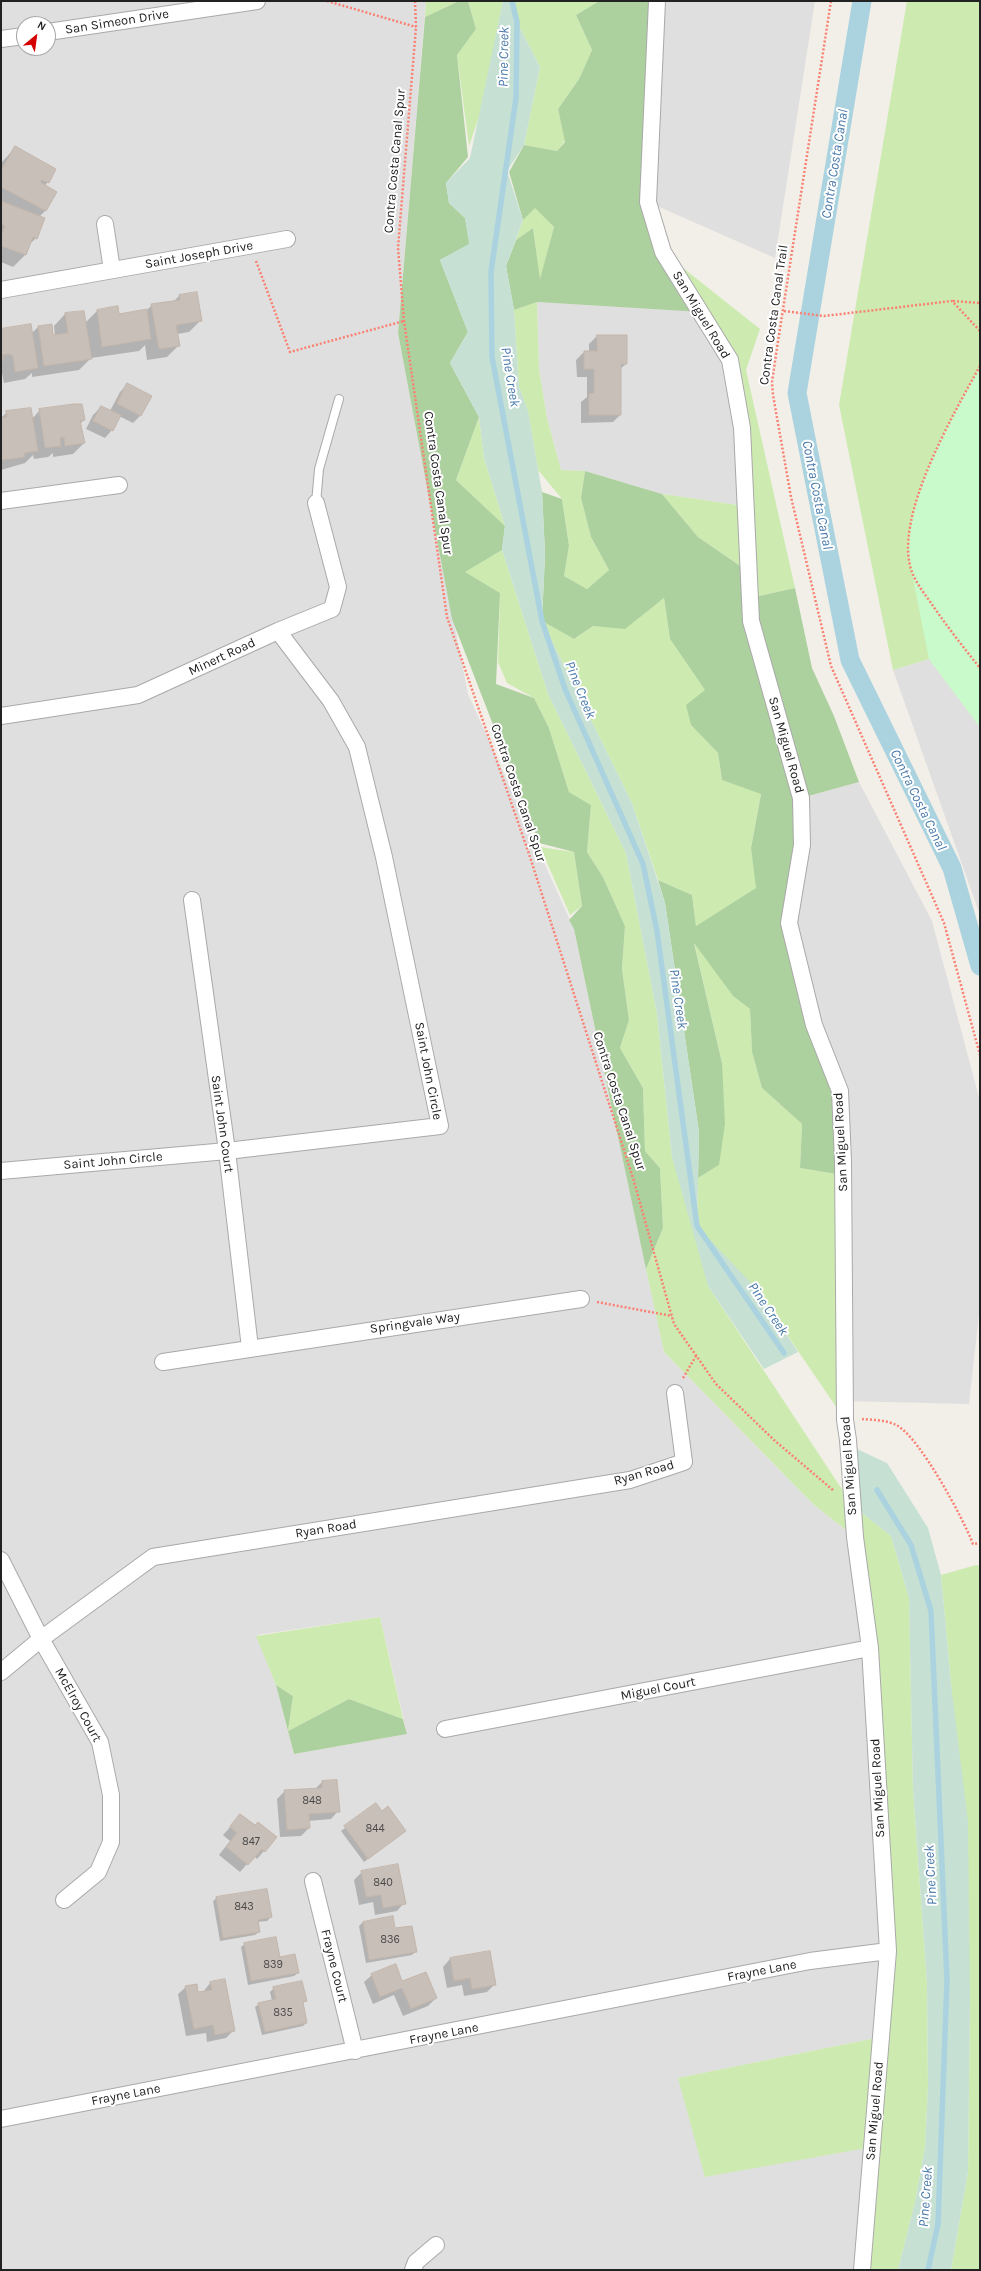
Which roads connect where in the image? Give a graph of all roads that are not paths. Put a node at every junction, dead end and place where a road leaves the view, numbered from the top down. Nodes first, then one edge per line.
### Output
1 (257, 1) edge
2 (657, 1) edge
3 (56, 31) edge
4 (16, 37) edge
5 (1, 39) edge
6 (105, 224) dead end
7 (287, 239) dead end
8 (112, 270) junction
9 (1, 290) edge
10 (339, 399) dead end
11 (119, 485) dead end
12 (1, 501) edge
13 (316, 503) joint
14 (278, 631) junction
15 (1, 716) edge
16 (192, 900) dead end
17 (226, 1151) junction
18 (1, 1170) edge
19 (581, 1299) road end
20 (250, 1348) junction
21 (163, 1362) dead end
22 (675, 1392) road end
23 (1, 1560) edge
24 (41, 1639) junction
25 (870, 1648) junction
26 (1, 1672) edge
27 (445, 1729) dead end
28 (314, 1881) dead end
29 (64, 1900) dead end
30 (888, 1952) junction
31 (355, 2051) junction
32 (1, 2119) edge
33 (436, 2244) dead end
34 (413, 2270) edge
35 (862, 2270) edge

1 - 3 street, San Simeon Drive
2 - 25 street, San Miguel Road
4 - 5 street
6 - 8 street
7 - 8 street, Saint Joseph Drive
8 - 9 street, Saint Joseph Drive
10 - 13 lane
11 - 12 street
13 - 14 street, Minert Road
14 - 15 street, Minert Road
14 - 17 street, Saint John Circle
16 - 17 street, Saint John Court
17 - 18 street, Saint John Circle
17 - 20 street, Saint John Court
19 - 20 street, Springvale Way
20 - 21 street, Springvale Way
22 - 24 street, Ryan Road
23 - 24 street, McElroy Court
24 - 26 street, Ryan Road
24 - 29 street, McElroy Court
25 - 27 street, Miguel Court
25 - 30 street, San Miguel Road
28 - 31 street, Frayne Court
30 - 31 street, Frayne Lane
30 - 35 street, San Miguel Road
31 - 32 street, Frayne Lane
33 - 34 street

